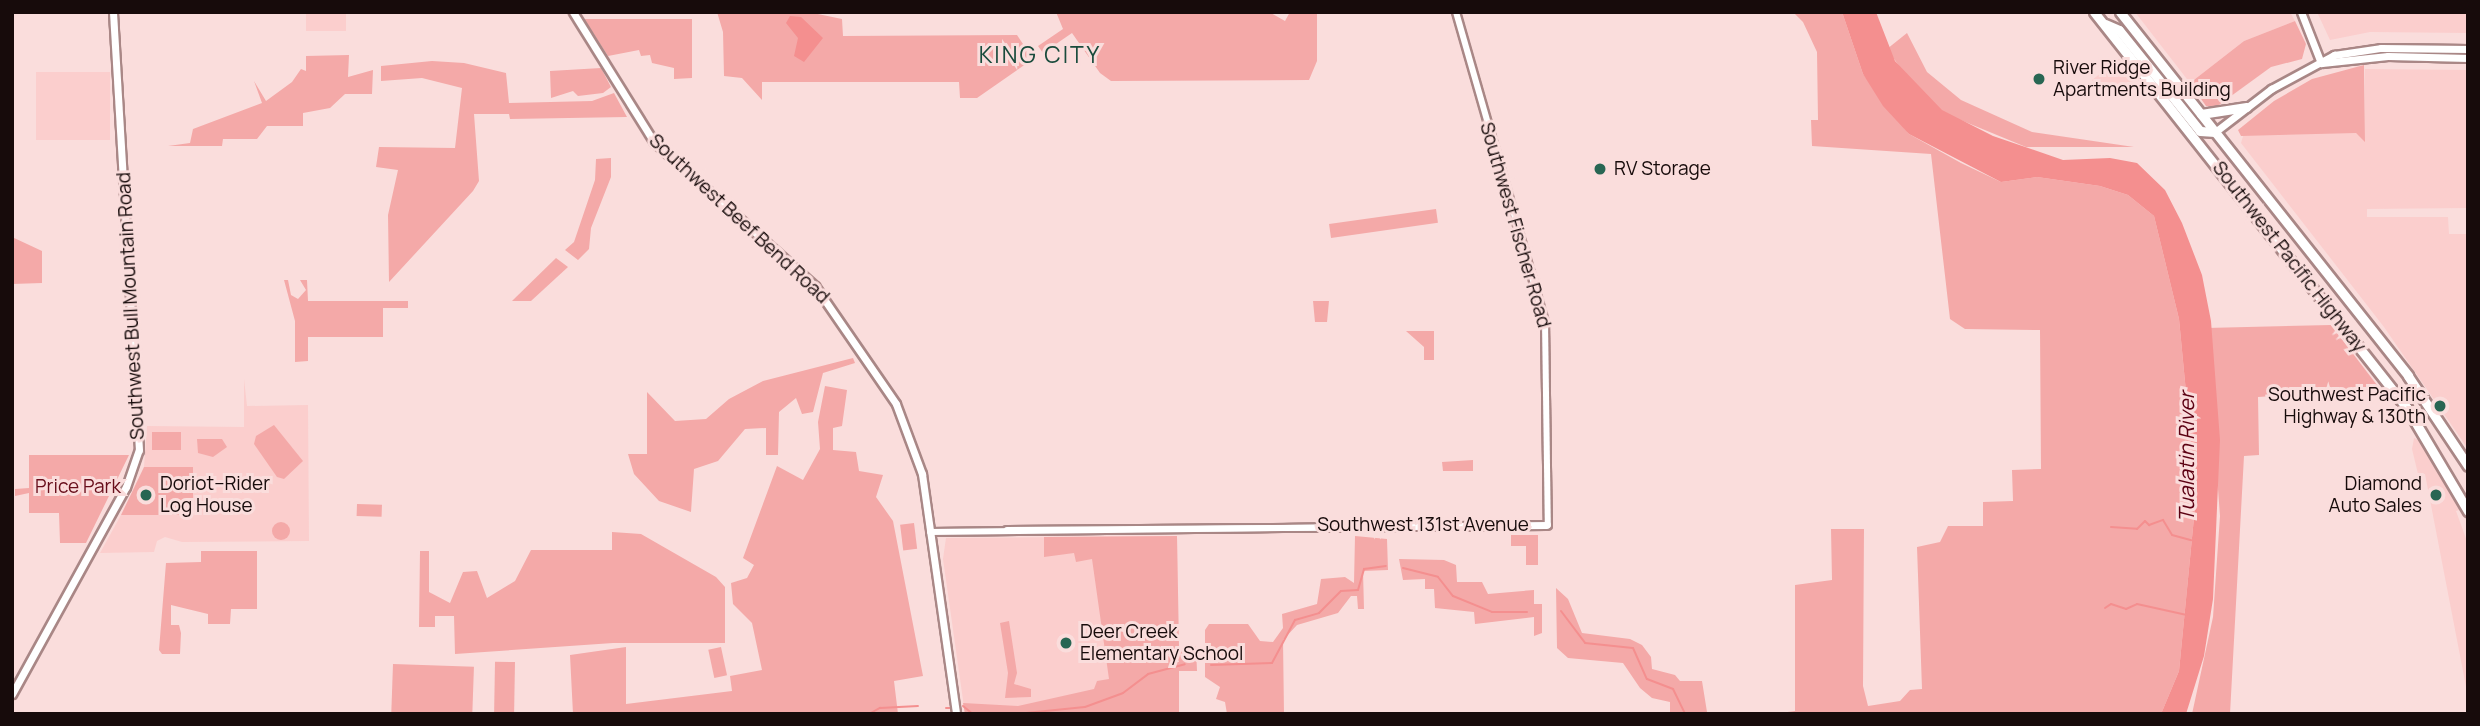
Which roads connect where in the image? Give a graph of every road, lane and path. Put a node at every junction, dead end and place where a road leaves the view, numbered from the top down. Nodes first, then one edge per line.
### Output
1 (113, 12) edge
2 (573, 12) edge
3 (1456, 12) edge
4 (2094, 12) edge
5 (2120, 12) edge
6 (2301, 12) edge
7 (2104, 23) junction
8 (2468, 49) edge
9 (2468, 58) edge
10 (2321, 63) junction
11 (2246, 107) junction
12 (2201, 114) junction
13 (2215, 132) junction
14 (2207, 154) junction
15 (2456, 446) junction
16 (2468, 453) edge
17 (2468, 466) edge
18 (2468, 511) edge
19 (1549, 526) joint
20 (930, 532) junction
21 (12, 694) edge
22 (956, 714) edge

1 - 21 main road, Southwest Bull Mountain Road
2 - 20 main road, Southwest Beef Bend Road
3 - 19 street, Southwest Fischer Road
4 - 7 highway, Southwest Pacific Highway
5 - 12 highway, Southwest Pacific Highway
6 - 10 main road
7 - 13 highway
7 - 14 highway, Southwest Pacific Highway
8 - 10 main road
9 - 10 main road
10 - 11 main road
11 - 12 highway
11 - 13 main road
12 - 13 highway, Southwest Pacific Highway
13 - 14 highway
13 - 15 highway, Southwest Pacific Highway
14 - 18 highway, Southwest Pacific Highway
15 - 16 highway
15 - 17 highway, Southwest Pacific Highway
19 - 20 street, Southwest 131st Avenue
20 - 22 main road, Southwest Beef Bend Road

